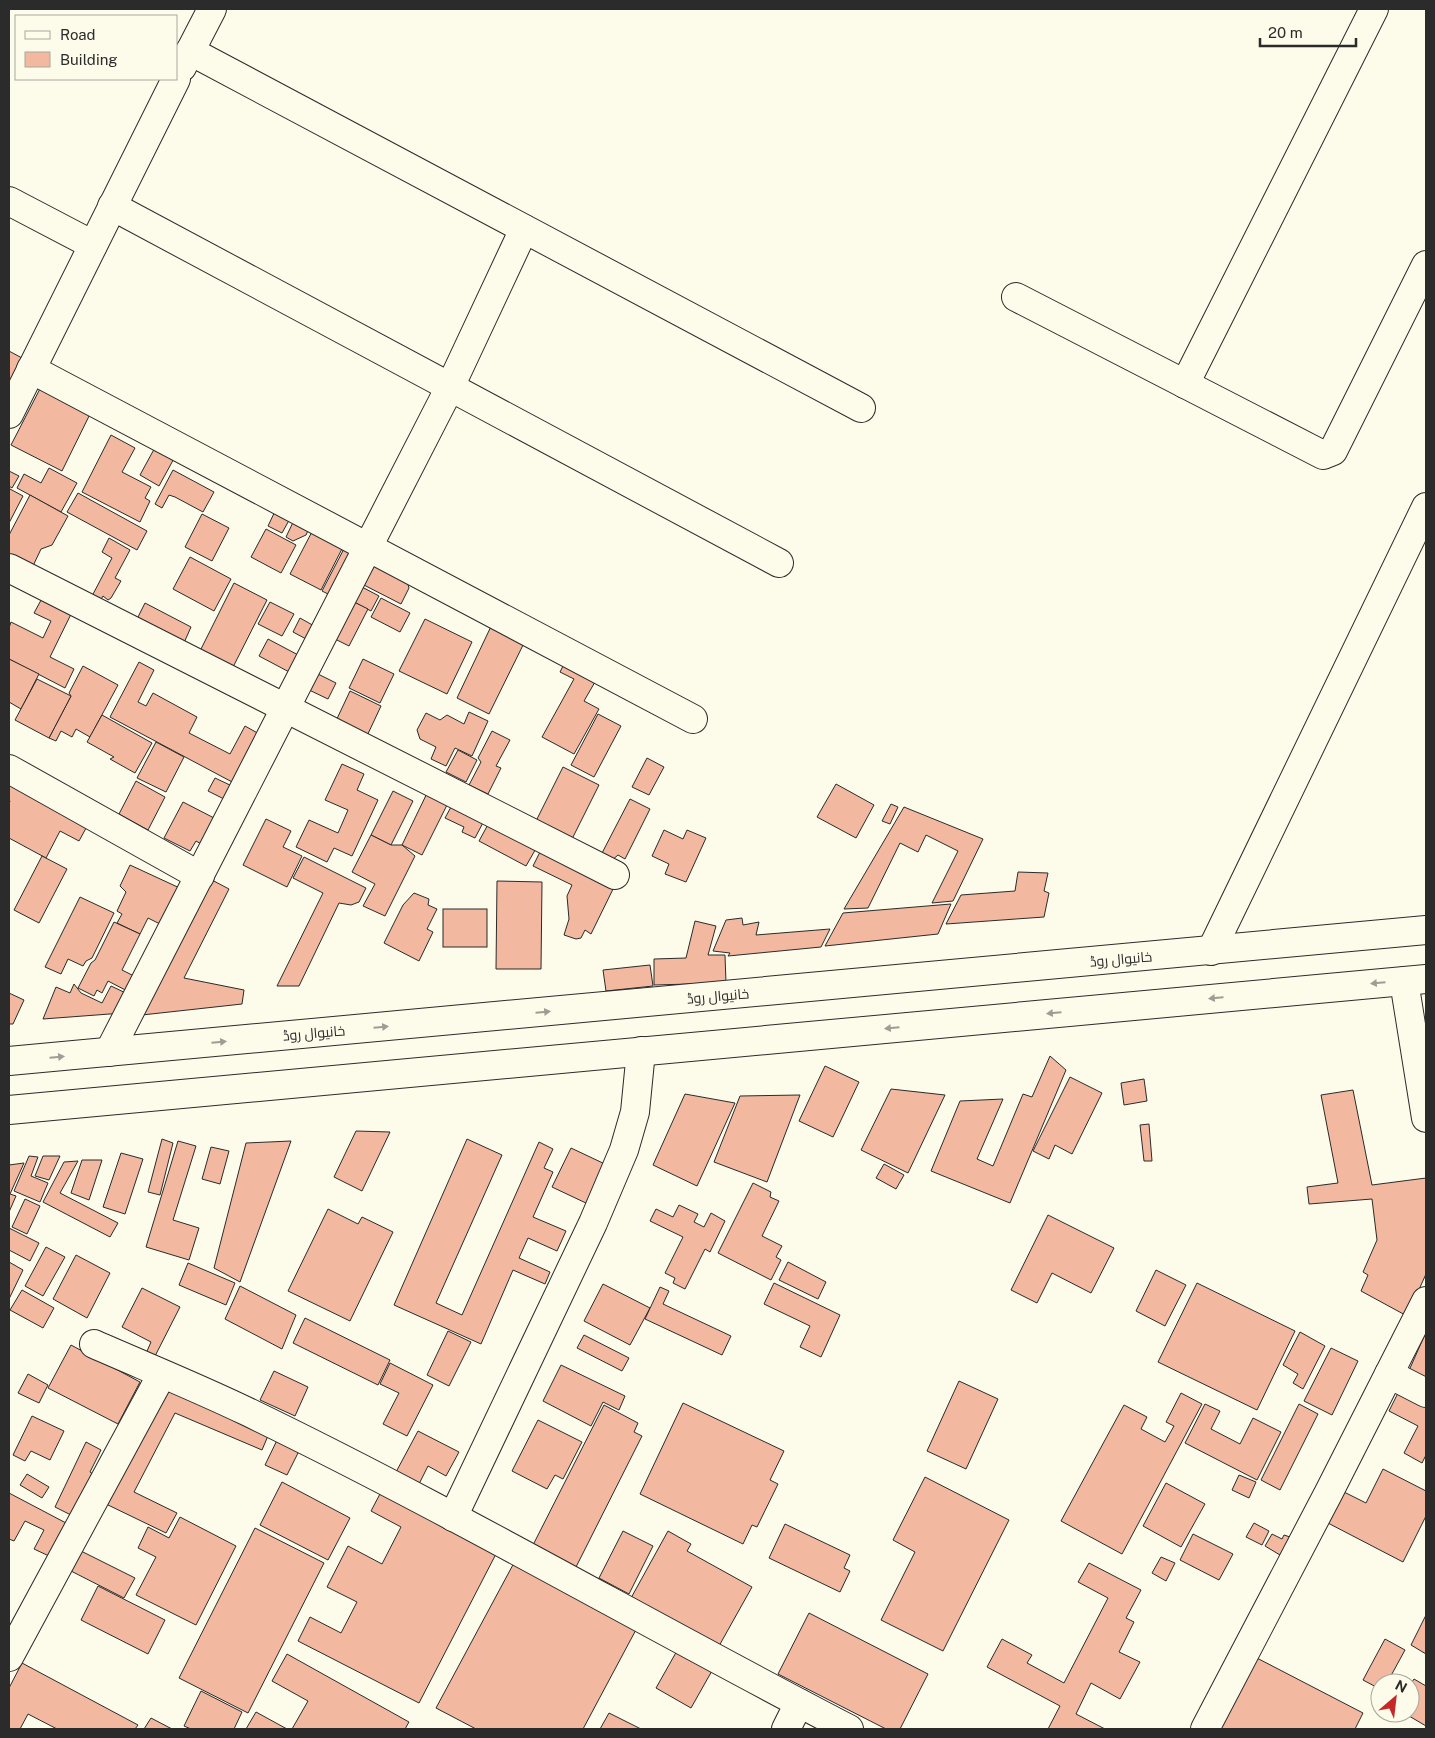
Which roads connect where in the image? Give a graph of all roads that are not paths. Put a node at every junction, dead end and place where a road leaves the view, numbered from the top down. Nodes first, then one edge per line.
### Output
1 (212, 9) edge
2 (1374, 9) edge
3 (190, 51) junction
4 (178, 74) edge
5 (175, 80) edge
6 (9, 200) edge
7 (112, 206) junction
8 (524, 229) junction
9 (93, 245) junction
10 (1426, 265) edge
11 (1016, 297) dead end
12 (31, 369) junction
13 (1184, 384) junction
14 (450, 387) junction
15 (861, 408) dead end
16 (9, 414) edge
17 (1426, 507) edge
18 (369, 548) junction
19 (779, 563) dead end
20 (9, 568) edge
21 (286, 708) junction
22 (693, 719) dead end
23 (9, 769) edge
24 (615, 874) dead end
25 (200, 876) junction
26 (1426, 930) edge
27 (1210, 950) junction
28 (1415, 980) edge
29 (641, 1051) junction
30 (109, 1052) junction
31 (9, 1061) edge
32 (9, 1110) edge
33 (1426, 1118) edge
34 (1426, 1301) edge
35 (94, 1344) dead end
36 (162, 1374) junction
37 (1389, 1374) junction
38 (1426, 1393) edge
39 (453, 1517) junction
40 (9, 1657) edge
41 (799, 1703) junction
42 (786, 1729) edge
43 (849, 1729) edge
44 (1205, 1729) edge

1 - 3 street
2 - 13 street
3 - 4 street
3 - 8 street
5 - 7 street
6 - 9 street
7 - 9 street
7 - 14 street
8 - 14 street
8 - 15 street
9 - 12 street
10 - 13 street
11 - 13 street
12 - 16 street
12 - 18 street
14 - 18 street
14 - 19 street
17 - 27 street
18 - 21 street
18 - 22 street
20 - 21 street
21 - 24 street
21 - 25 street
23 - 25 street
25 - 30 street
26 - 27 street, خانیوال روڈ
30 -> 27 street, خانیوال روڈ
28 -> 29 street
28 - 33 street
29 - 32 street
29 - 39 street
31 -> 30 street, خانیوال روڈ
34 - 37 street
35 - 36 street
36 - 39 street
36 - 40 street
37 - 38 street
37 - 44 street
39 - 41 street
41 - 42 street
41 - 43 street

